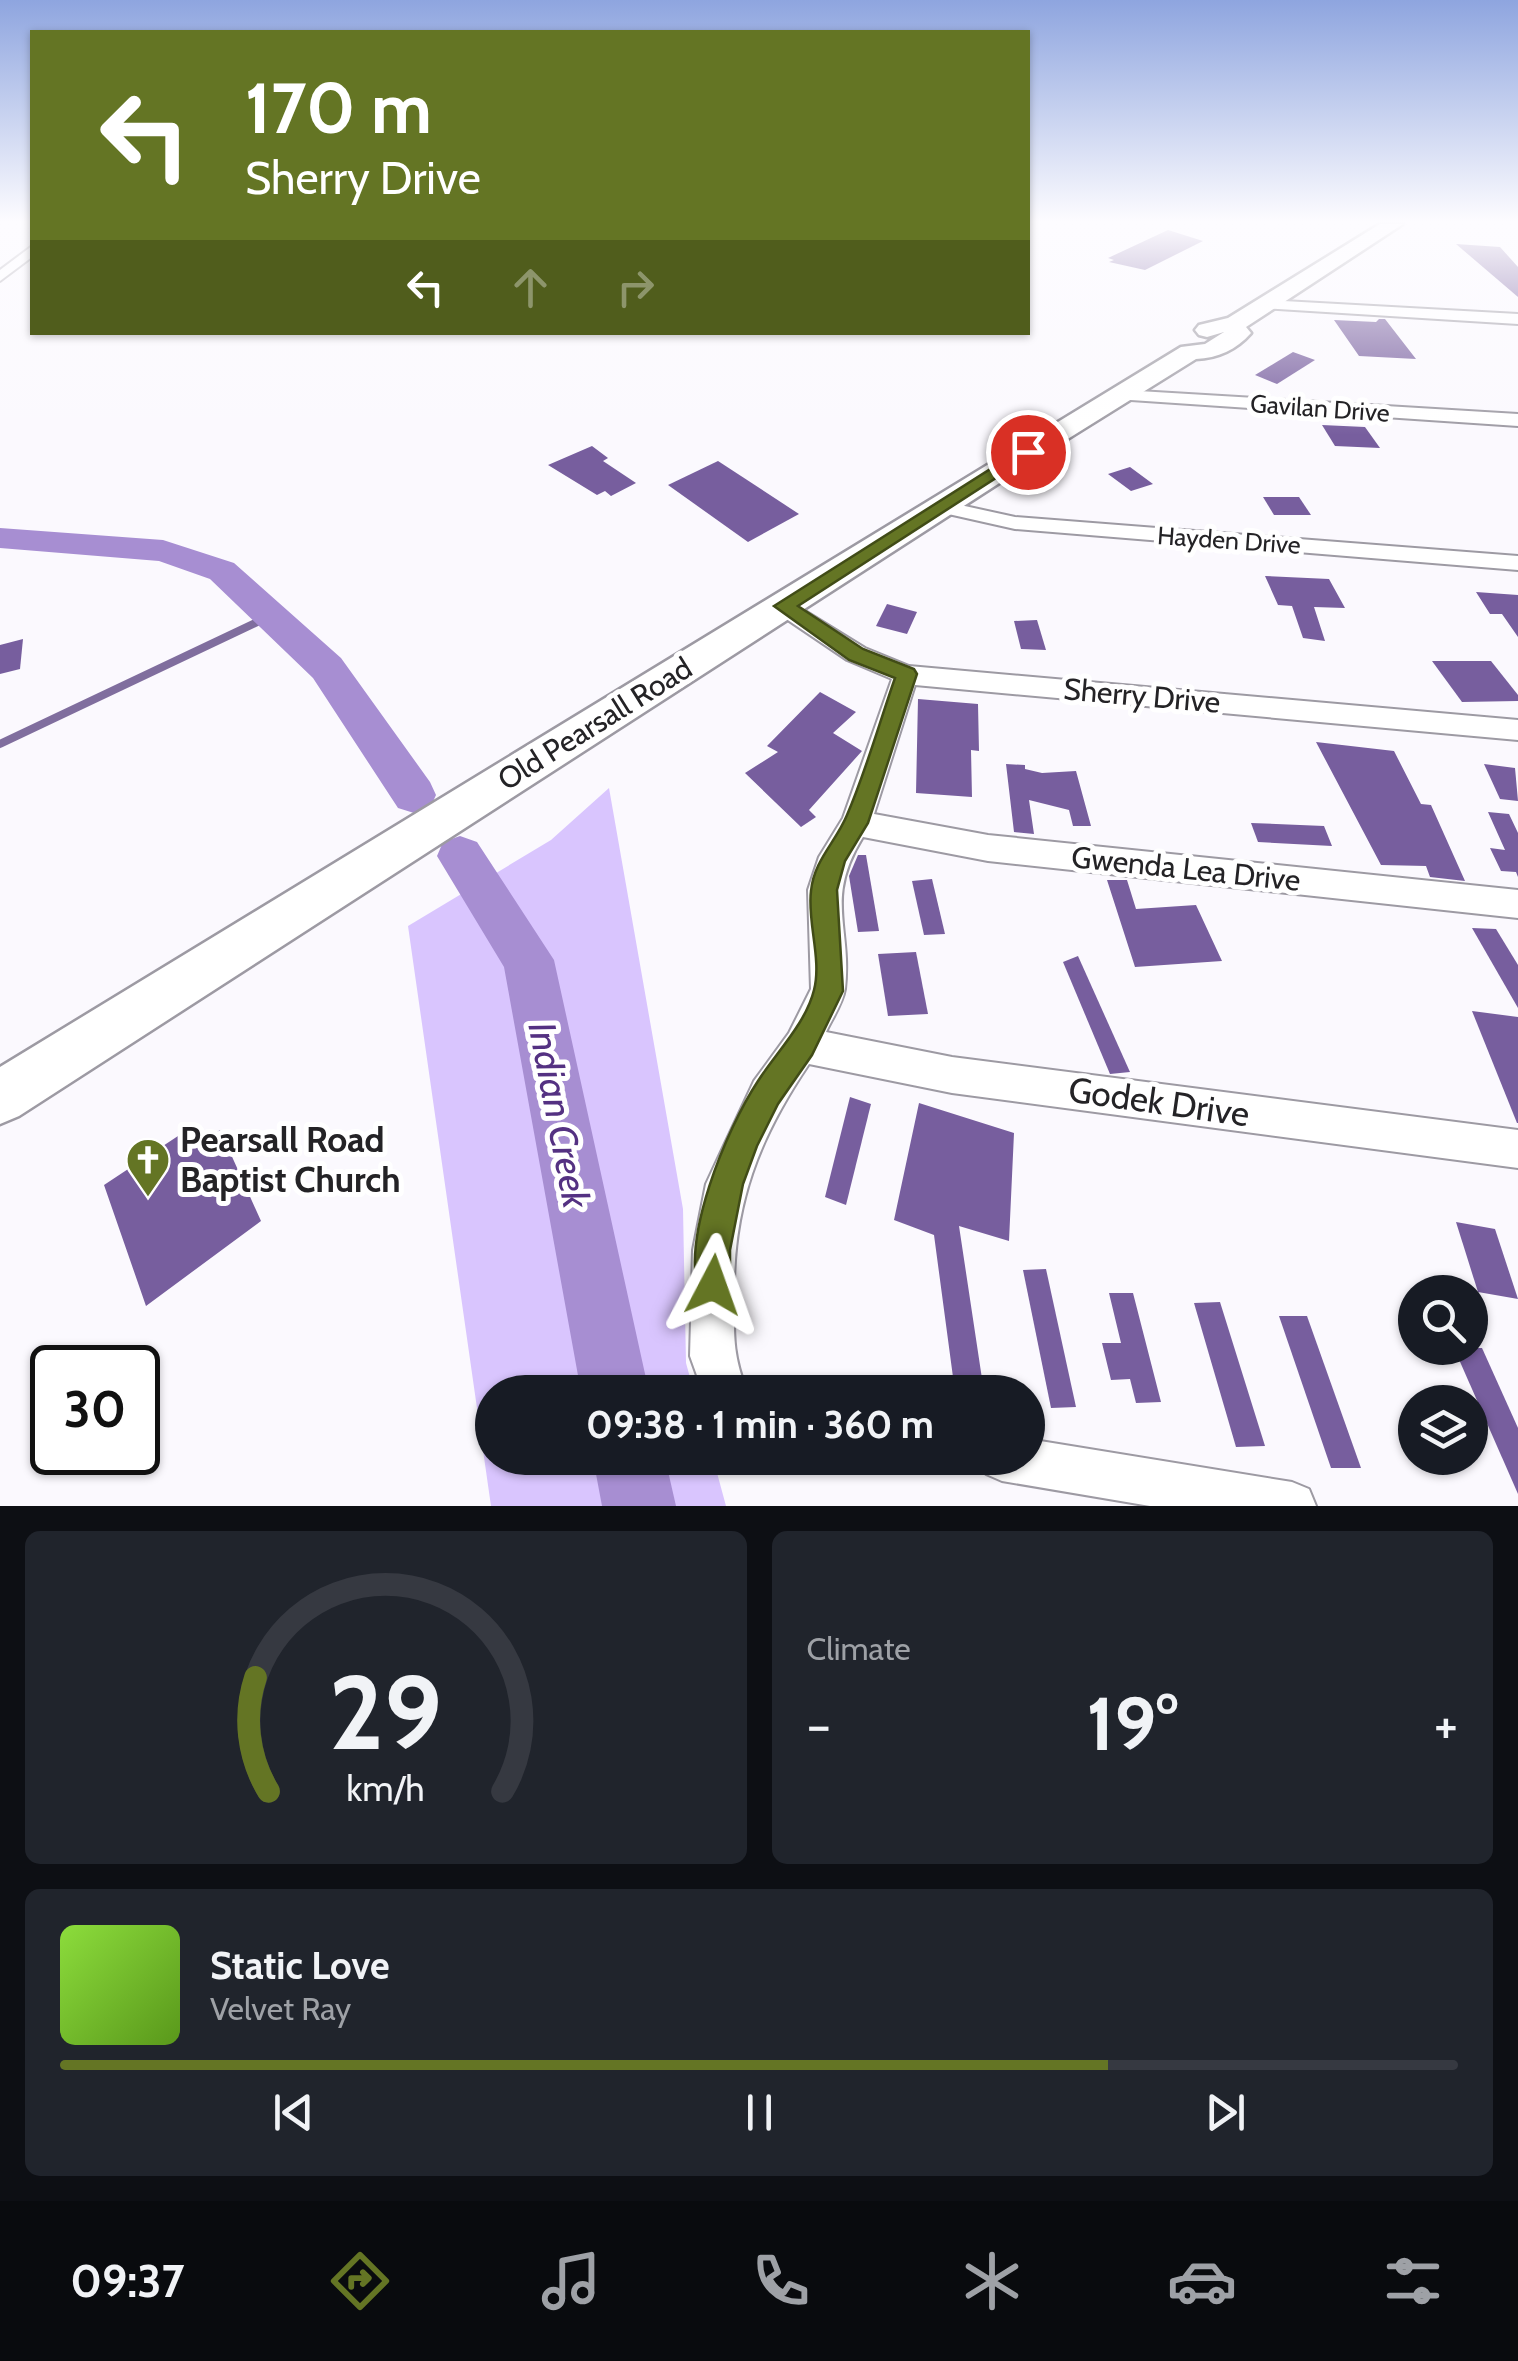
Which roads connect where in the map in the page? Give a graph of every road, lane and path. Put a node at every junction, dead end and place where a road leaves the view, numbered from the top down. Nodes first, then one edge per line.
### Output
1 (1283, 294) edge
2 (1266, 305) junction
3 (1518, 320) edge
4 (1122, 395) junction
5 (1518, 420) edge
6 (942, 507) junction
7 (1518, 563) edge
8 (784, 606) junction
9 (906, 674) junction
10 (1518, 730) edge
11 (856, 823) junction
12 (1518, 904) edge
13 (801, 1045) junction
14 (0, 1096) edge
15 (1518, 1149) edge
16 (719, 1375) edge
17 (1045, 1465) edge
18 (1292, 1506) edge

1 - 2 main road, Old Pearsall Road
2 - 3 street
2 - 4 main road, Old Pearsall Road
4 - 5 street, Gavilan Drive
4 - 6 main road, Old Pearsall Road
6 - 7 street, Hayden Drive
6 - 8 main road, Old Pearsall Road
8 - 9 street, Sherry Drive
8 - 14 main road, Old Pearsall Road
9 - 10 street, Sherry Drive
9 - 11 street
11 - 12 street, Gwenda Lea Drive
11 - 13 street
13 - 15 street, Godek Drive
13 - 16 street
17 - 18 street

